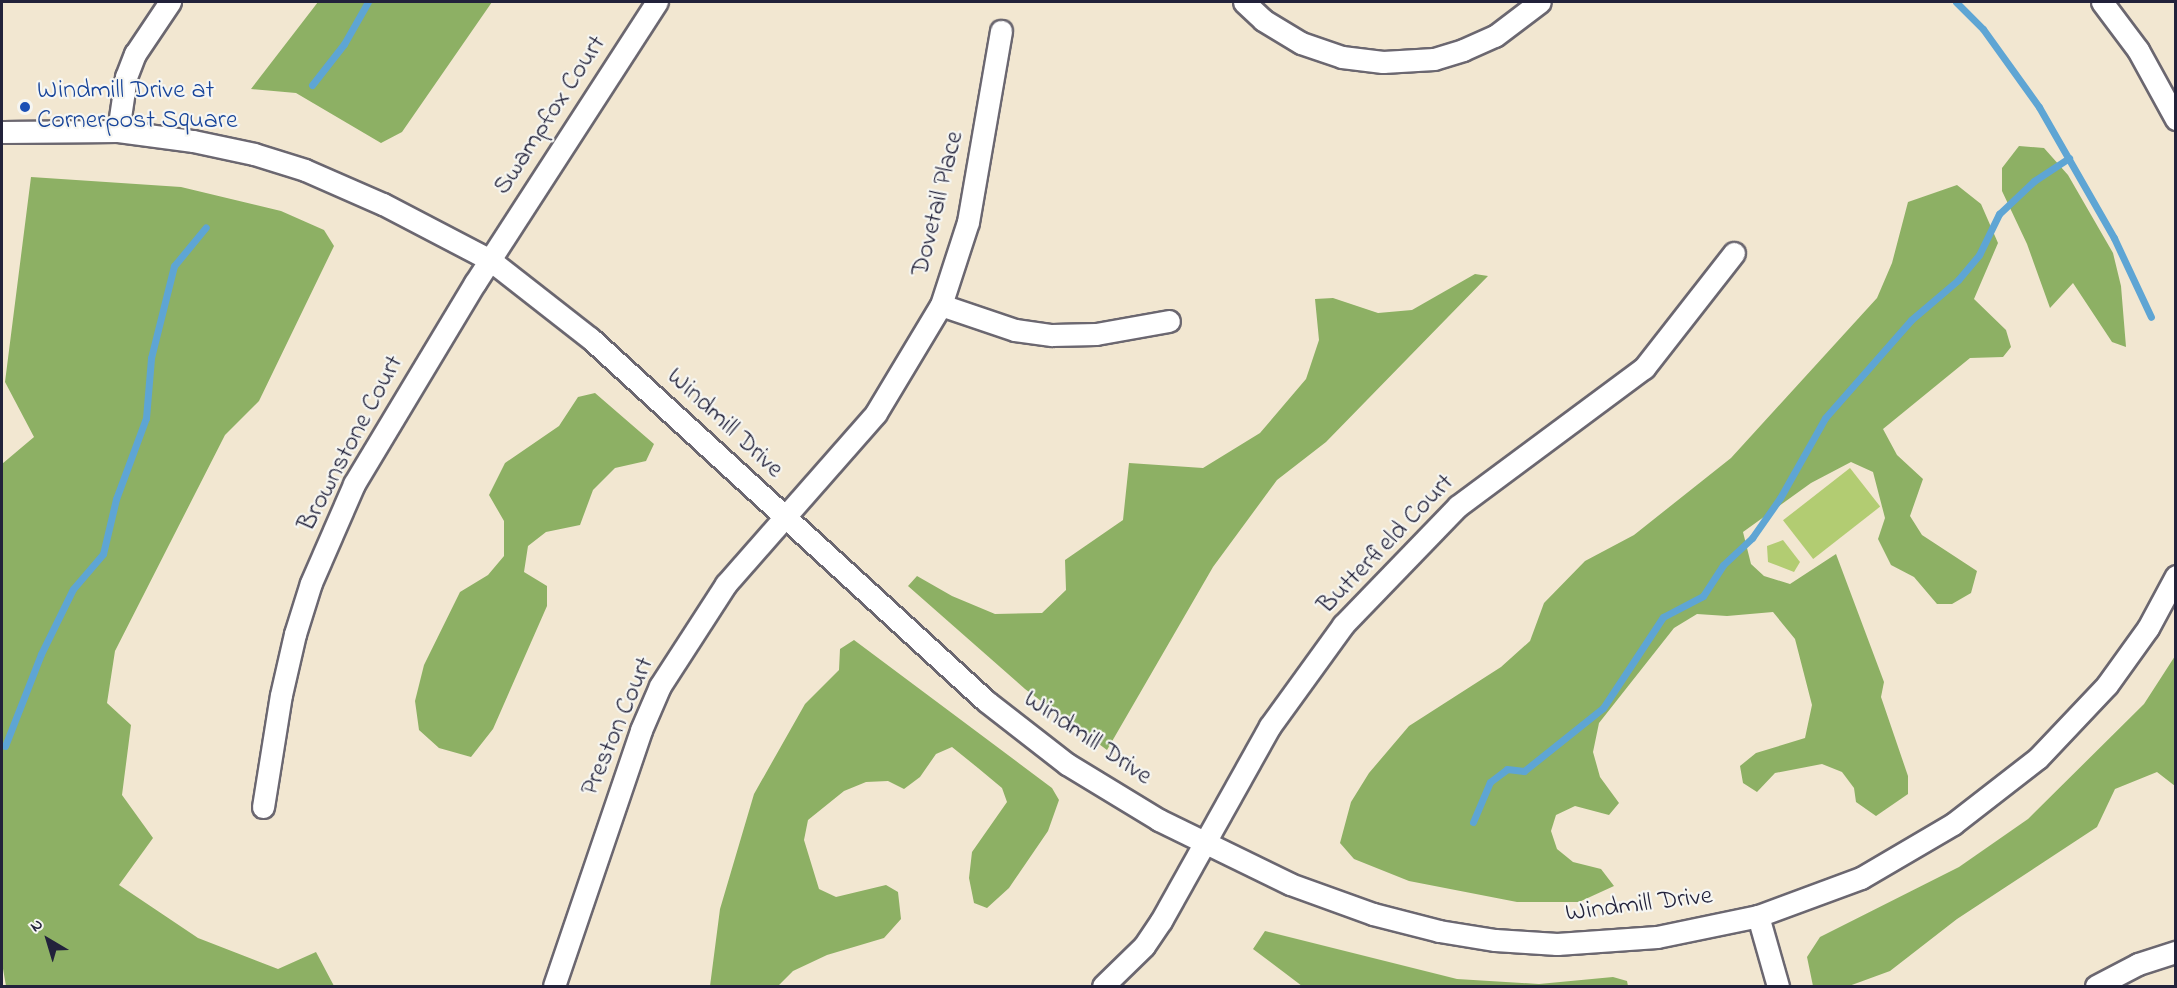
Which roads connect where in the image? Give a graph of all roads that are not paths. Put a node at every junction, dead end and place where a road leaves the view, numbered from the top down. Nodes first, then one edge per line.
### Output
1 (657, 2) edge
2 (1244, 2) edge
3 (1540, 2) edge
4 (2102, 2) edge
5 (164, 4) edge
6 (1001, 31) dead end
7 (2175, 119) edge
8 (118, 131) junction
9 (2, 132) edge
10 (1734, 253) dead end
11 (490, 260) junction
12 (941, 305) junction
13 (1169, 321) dead end
14 (784, 516) junction
15 (2175, 576) edge
16 (263, 807) dead end
17 (1203, 843) junction
18 (1758, 916) junction
19 (2175, 952) edge
20 (554, 987) edge
21 (1103, 987) edge
22 (1778, 987) edge
23 (2096, 987) edge

1 - 11 street, Swampfox Court
2 - 3 street
4 - 7 street
5 - 8 street
6 - 12 street, Dovetail Place
8 - 9 street, Windmill Drive
8 - 11 street, Windmill Drive
10 - 17 street, Butterfield Court
11 - 14 street, Windmill Drive
11 - 16 street, Brownstone Court
12 - 13 street
12 - 14 street, Dovetail Place
14 - 17 street, Windmill Drive
14 - 20 street, Preston Court
15 - 18 street, Windmill Drive
17 - 18 street, Windmill Drive
17 - 21 street, Butterfield Court
18 - 22 street
19 - 23 street

